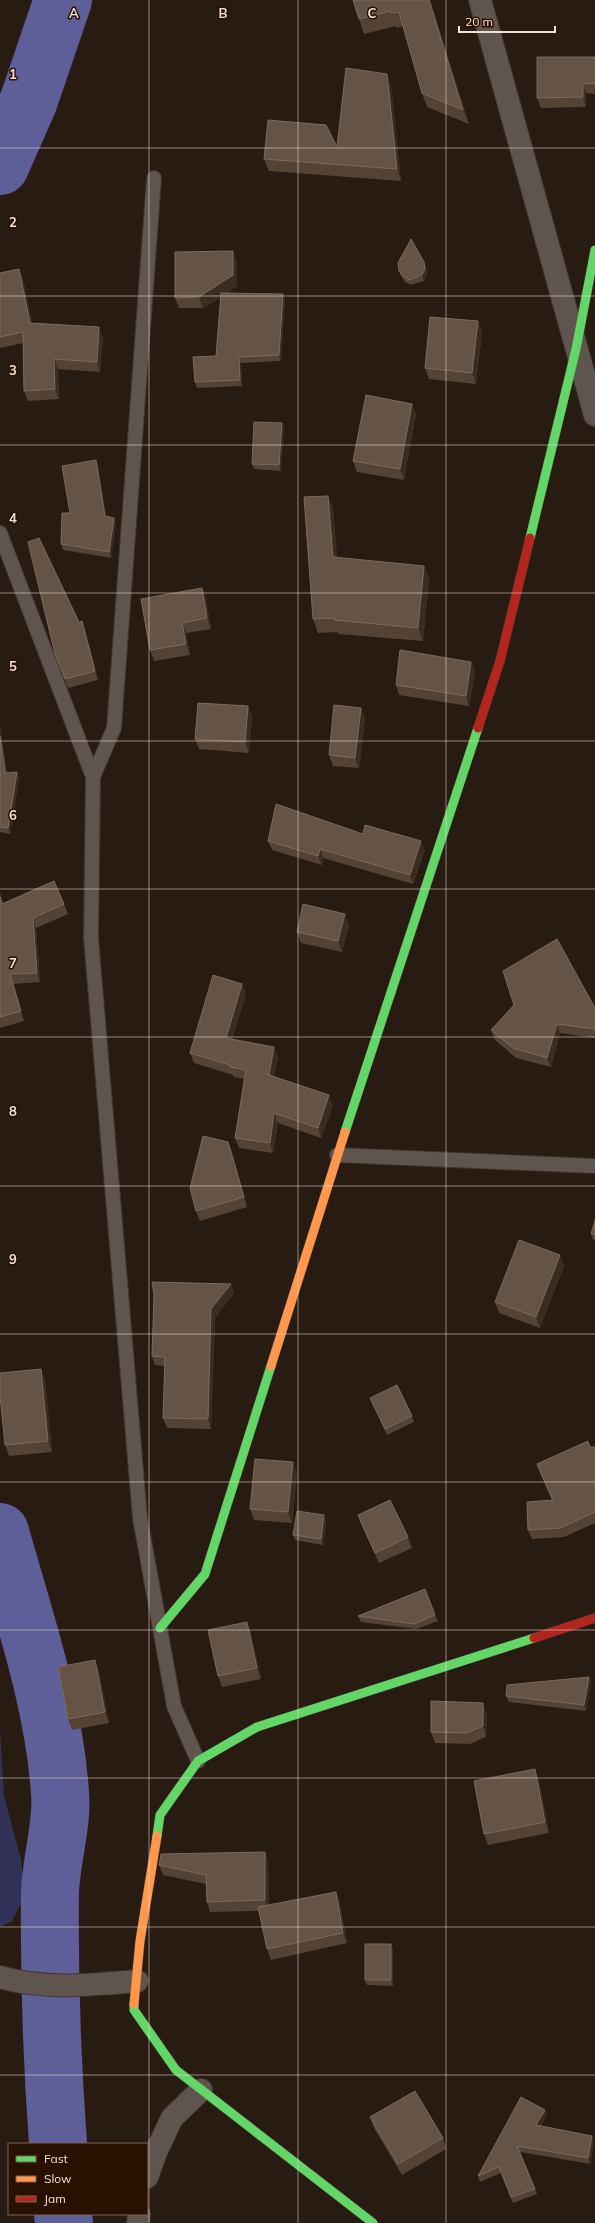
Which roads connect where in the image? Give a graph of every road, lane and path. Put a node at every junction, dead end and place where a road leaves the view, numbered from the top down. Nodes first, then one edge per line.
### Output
1 (480, 0) edge
2 (154, 178) dead end
3 (595, 250) edge
4 (576, 349) junction
5 (595, 416) edge
6 (0, 533) edge
7 (92, 777) junction
8 (337, 1155) junction
9 (595, 1166) edge
10 (595, 1618) edge
11 (160, 1628) junction
12 (198, 1761) junction
13 (0, 1977) edge
14 (137, 1980) junction
15 (201, 2090) junction
16 (148, 2174) edge
17 (372, 2223) edge

1 - 4 street
2 - 7 lane
3 - 4 street
4 - 5 street
4 - 8 street
6 - 7 lane
7 - 11 lane
8 - 9 lane
8 - 11 street
10 - 12 street
11 - 12 lane
12 - 14 street
13 - 14 street
14 - 15 street
15 - 16 street
15 - 17 street

